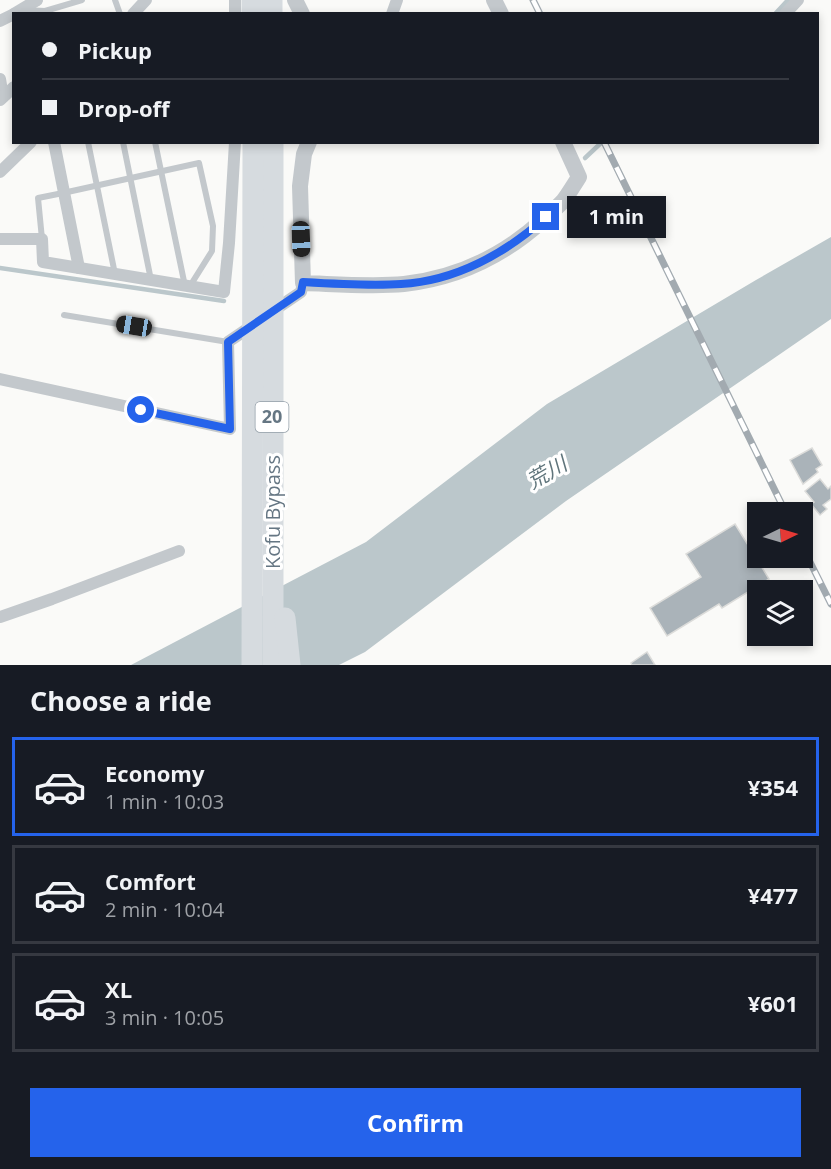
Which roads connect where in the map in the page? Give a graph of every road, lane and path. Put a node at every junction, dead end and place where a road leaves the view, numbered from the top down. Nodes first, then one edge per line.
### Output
1 (37, 0) edge
2 (82, 0) edge
3 (146, 0) edge
4 (798, 0) edge
5 (16, 12) edge
6 (135, 12) edge
7 (787, 12) edge
8 (0, 79) edge
9 (1, 98) edge
10 (29, 144) edge
11 (54, 144) edge
12 (88, 144) edge
13 (123, 144) edge
14 (155, 144) edge
15 (253, 144) edge
16 (253, 144) edge
17 (254, 144) edge
18 (308, 144) edge
19 (564, 144) edge
20 (0, 172) edge
21 (161, 172) junction
22 (130, 179) junction
23 (97, 186) junction
24 (63, 193) junction
25 (0, 239) edge
26 (42, 239) junction
27 (79, 268) junction
28 (115, 274) junction
29 (152, 280) junction
30 (303, 282) junction
31 (187, 286) junction
32 (64, 315) dead end
33 (228, 342) junction
34 (0, 381) edge
35 (272, 495) junction
36 (179, 551) dead end
37 (0, 617) edge
38 (252, 665) edge
39 (273, 665) edge
40 (290, 665) edge

1 - 5 street
2 - 5 lane
3 - 6 street
4 - 7 street
8 - 9 street
10 - 20 street
11 - 24 street
12 - 23 lane
13 - 22 lane
14 - 21 lane
15 - 31 street
16 - 38 highway, Kofu Bypass / 20
17 - 35 highway, Kofu Bypass / 20
18 - 30 street
19 - 30 street
21 - 22 lane
21 - 31 lane
21 - 31 lane
22 - 23 lane
22 - 29 lane
23 - 24 lane
23 - 28 lane
24 - 26 lane
24 - 27 street
25 - 26 street
26 - 27 street
27 - 28 street
28 - 29 street
29 - 31 street
30 - 33 street
32 - 33 lane
33 - 34 street
35 - 39 highway, Kofu Bypass / 20
35 - 40 highway
36 - 37 street

